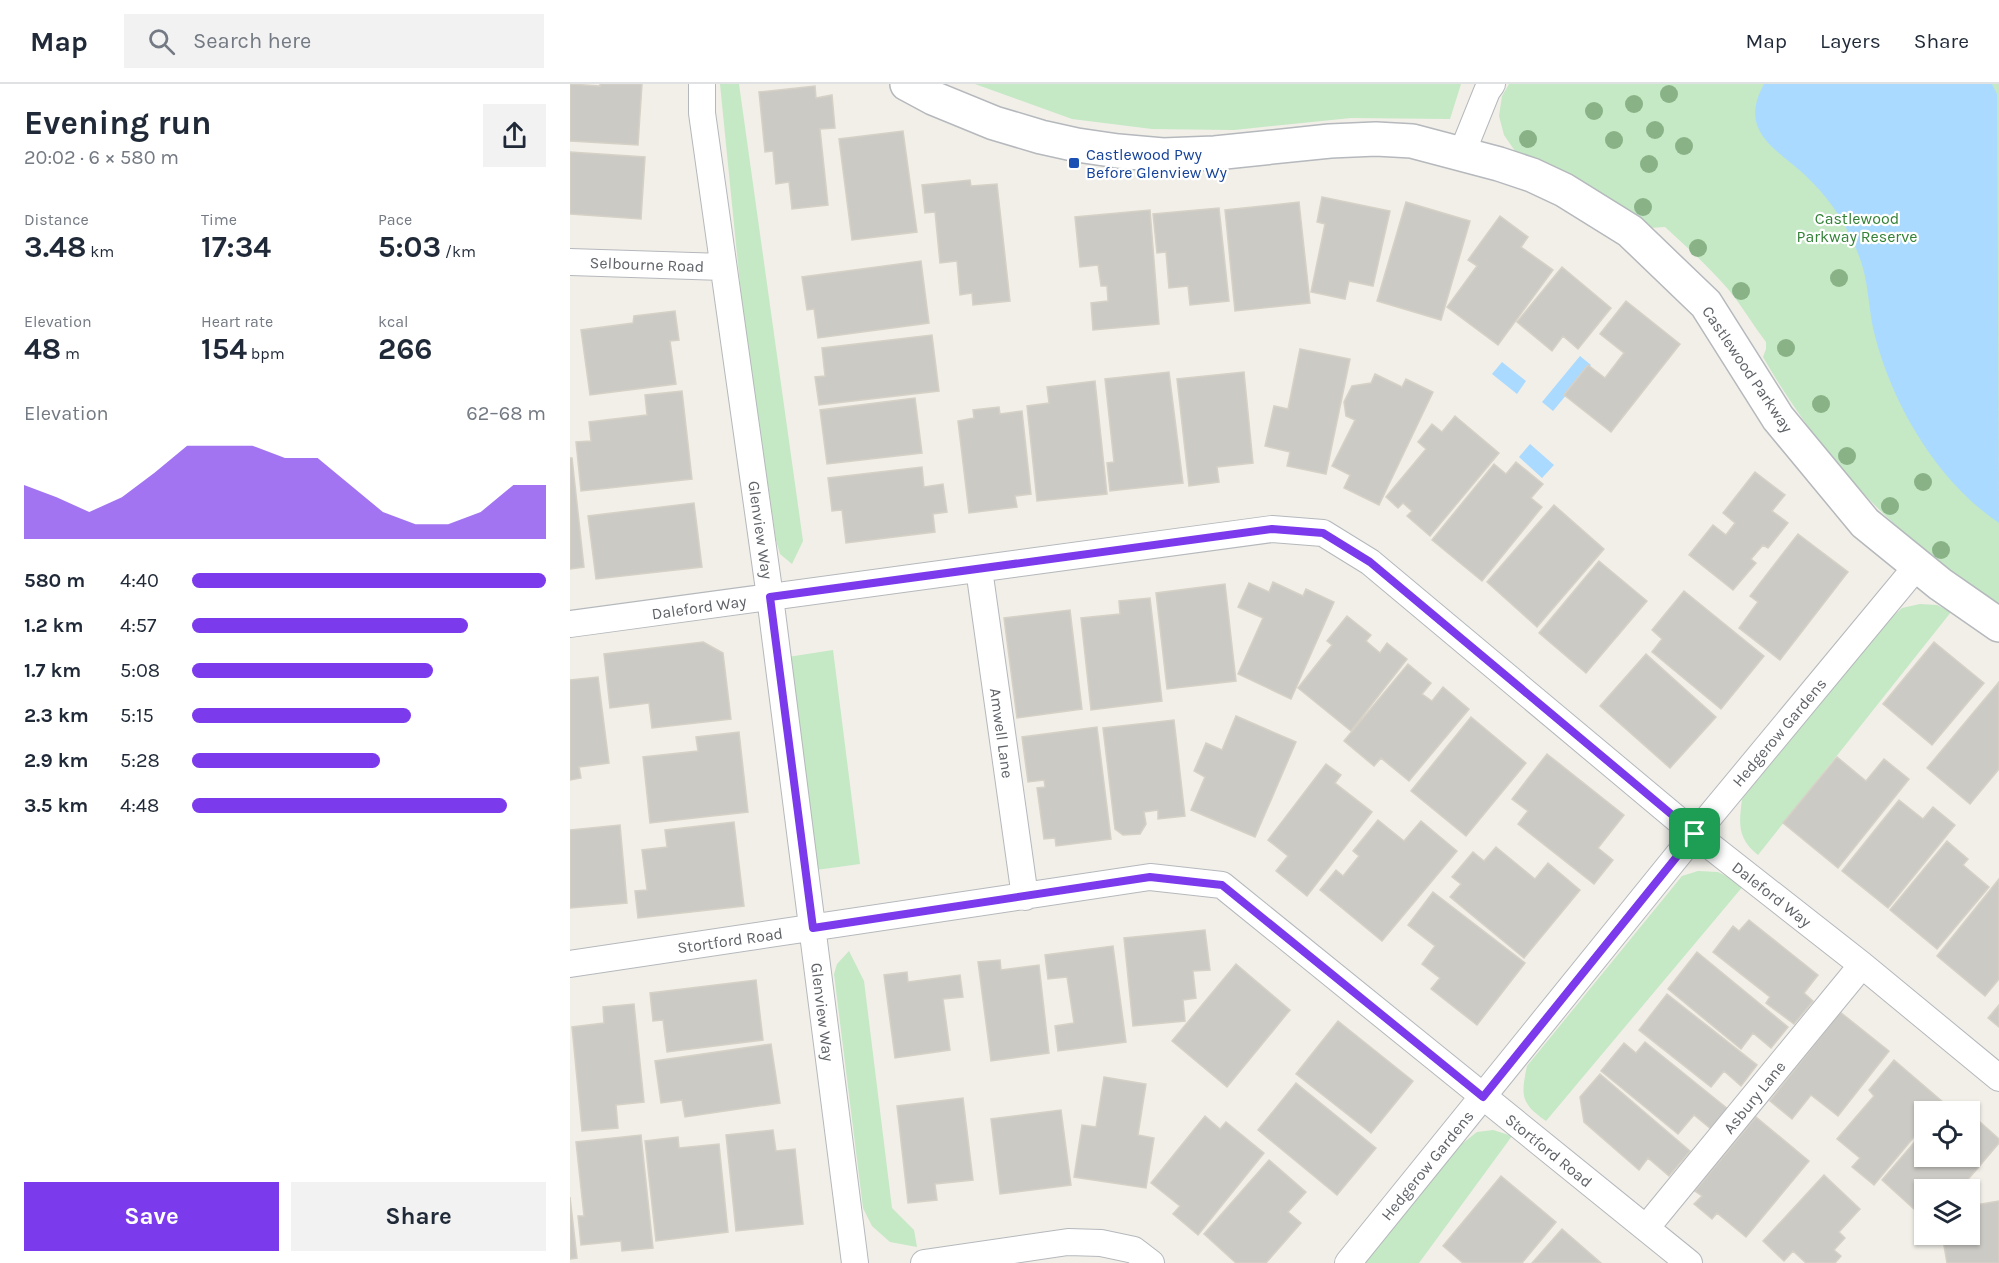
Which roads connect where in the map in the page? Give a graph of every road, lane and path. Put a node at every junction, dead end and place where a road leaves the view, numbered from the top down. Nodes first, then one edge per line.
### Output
1 (702, 84) edge
2 (907, 84) edge
3 (1492, 84) edge
4 (1462, 153) junction
5 (570, 262) edge
6 (723, 267) junction
7 (1917, 566) junction
8 (979, 569) junction
9 (770, 597) junction
10 (570, 624) edge
11 (1999, 625) edge
12 (1695, 834) junction
13 (1025, 897) junction
14 (813, 928) junction
15 (570, 964) edge
16 (1862, 965) junction
17 (1999, 1078) edge
18 (1483, 1097) junction
19 (1646, 1228) junction
20 (855, 1263) edge
21 (924, 1263) edge
22 (1151, 1263) edge
23 (1348, 1263) edge
24 (1689, 1263) edge

1 - 6 street, Glenview Way
2 - 4 street, Castlewood Parkway
3 - 4 street
4 - 7 street, Castlewood Parkway
5 - 6 street, Selbourne Road
6 - 9 street, Glenview Way
7 - 11 street, Castlewood Parkway
7 - 12 street, Hedgerow Gardens
8 - 9 street, Daleford Way
8 - 12 street, Daleford Way
8 - 13 street, Amwell Lane
9 - 10 street, Daleford Way
9 - 14 street, Glenview Way
12 - 16 street, Daleford Way
12 - 18 street, Hedgerow Gardens
13 - 14 street, Stortford Road
13 - 18 street, Stortford Road
14 - 15 street, Stortford Road
14 - 20 street, Glenview Way
16 - 17 street, Daleford Way
16 - 19 street, Asbury Lane
18 - 19 street, Stortford Road
18 - 23 street, Hedgerow Gardens
19 - 24 street, Stortford Road
21 - 22 street

